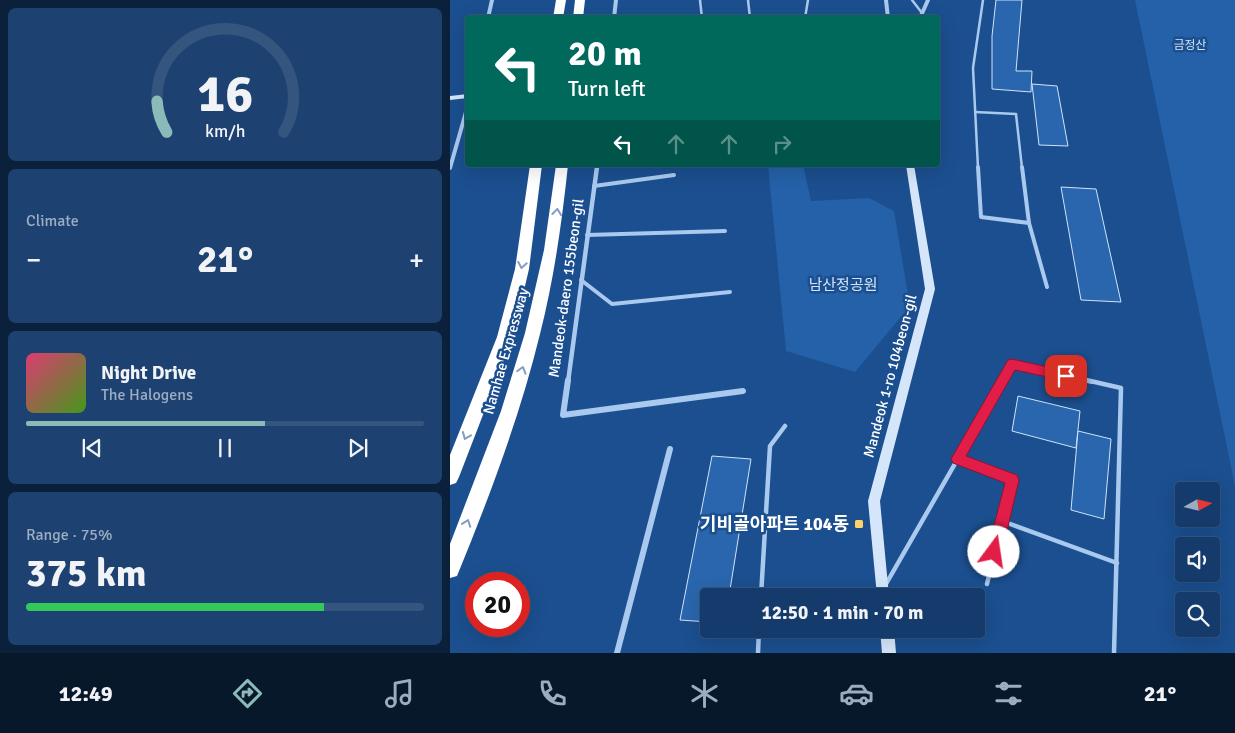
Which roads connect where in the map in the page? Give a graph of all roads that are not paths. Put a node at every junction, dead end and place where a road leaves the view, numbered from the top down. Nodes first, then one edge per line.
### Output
1 (492, 0) edge
2 (561, 0) edge
3 (580, 0) edge
4 (616, 0) edge
5 (700, 0) edge
6 (748, 0) edge
7 (808, 0) edge
8 (886, 0) edge
9 (912, 0) edge
10 (928, 0) edge
11 (983, 0) edge
12 (922, 13) joint
13 (489, 15) edge
14 (558, 15) edge
15 (578, 15) edge
16 (614, 15) edge
17 (702, 15) edge
18 (750, 15) edge
19 (806, 15) edge
20 (888, 15) edge
21 (465, 96) edge
22 (450, 98) edge
23 (976, 112) junction
24 (465, 116) edge
25 (536, 167) edge
26 (562, 167) edge
27 (597, 167) edge
28 (910, 167) edge
29 (450, 168) edge
30 (674, 176) dead end
31 (594, 186) junction
32 (1029, 223) junction
33 (725, 231) dead end
34 (587, 236) junction
35 (581, 280) junction
36 (1048, 287) dead end
37 (730, 292) dead end
38 (743, 391) dead end
39 (786, 426) dead end
40 (670, 449) dead end
41 (957, 459) junction
42 (450, 477) edge
43 (1002, 520) junction
44 (1117, 563) junction
45 (450, 569) edge
46 (987, 584) dead end
47 (761, 588) edge
48 (883, 588) edge
49 (886, 588) edge
50 (759, 638) edge
51 (888, 638) edge
52 (616, 653) edge
53 (758, 653) edge
54 (889, 653) edge
55 (1114, 653) edge

1 - 13 street
2 - 14 highway
3 - 15 highway
4 - 16 street
5 - 17 lane
6 - 18 lane
7 - 19 lane
8 - 20 street
9 - 12 lane
10 - 12 street
11 - 23 lane
21 - 22 street
23 - 32 lane
23 - 32 lane
24 - 29 street
25 -> 42 highway, Namhae Expressway
45 -> 26 highway, Namhae Expressway
27 - 31 street, Mandeok-daero 155beon-gil
28 - 48 street, Mandeok 1-ro 104beon-gil
30 - 31 lane
31 - 34 street, Mandeok-daero 155beon-gil
32 - 36 lane
33 - 34 lane
34 - 35 street, Mandeok-daero 155beon-gil
35 - 37 lane
35 - 38 street, Mandeok-daero 155beon-gil
39 - 47 lane
40 - 52 street
41 - 43 lane
41 - 44 lane
41 - 49 lane
43 - 44 lane
43 - 46 lane
44 - 55 lane
50 - 53 lane
51 - 54 street

